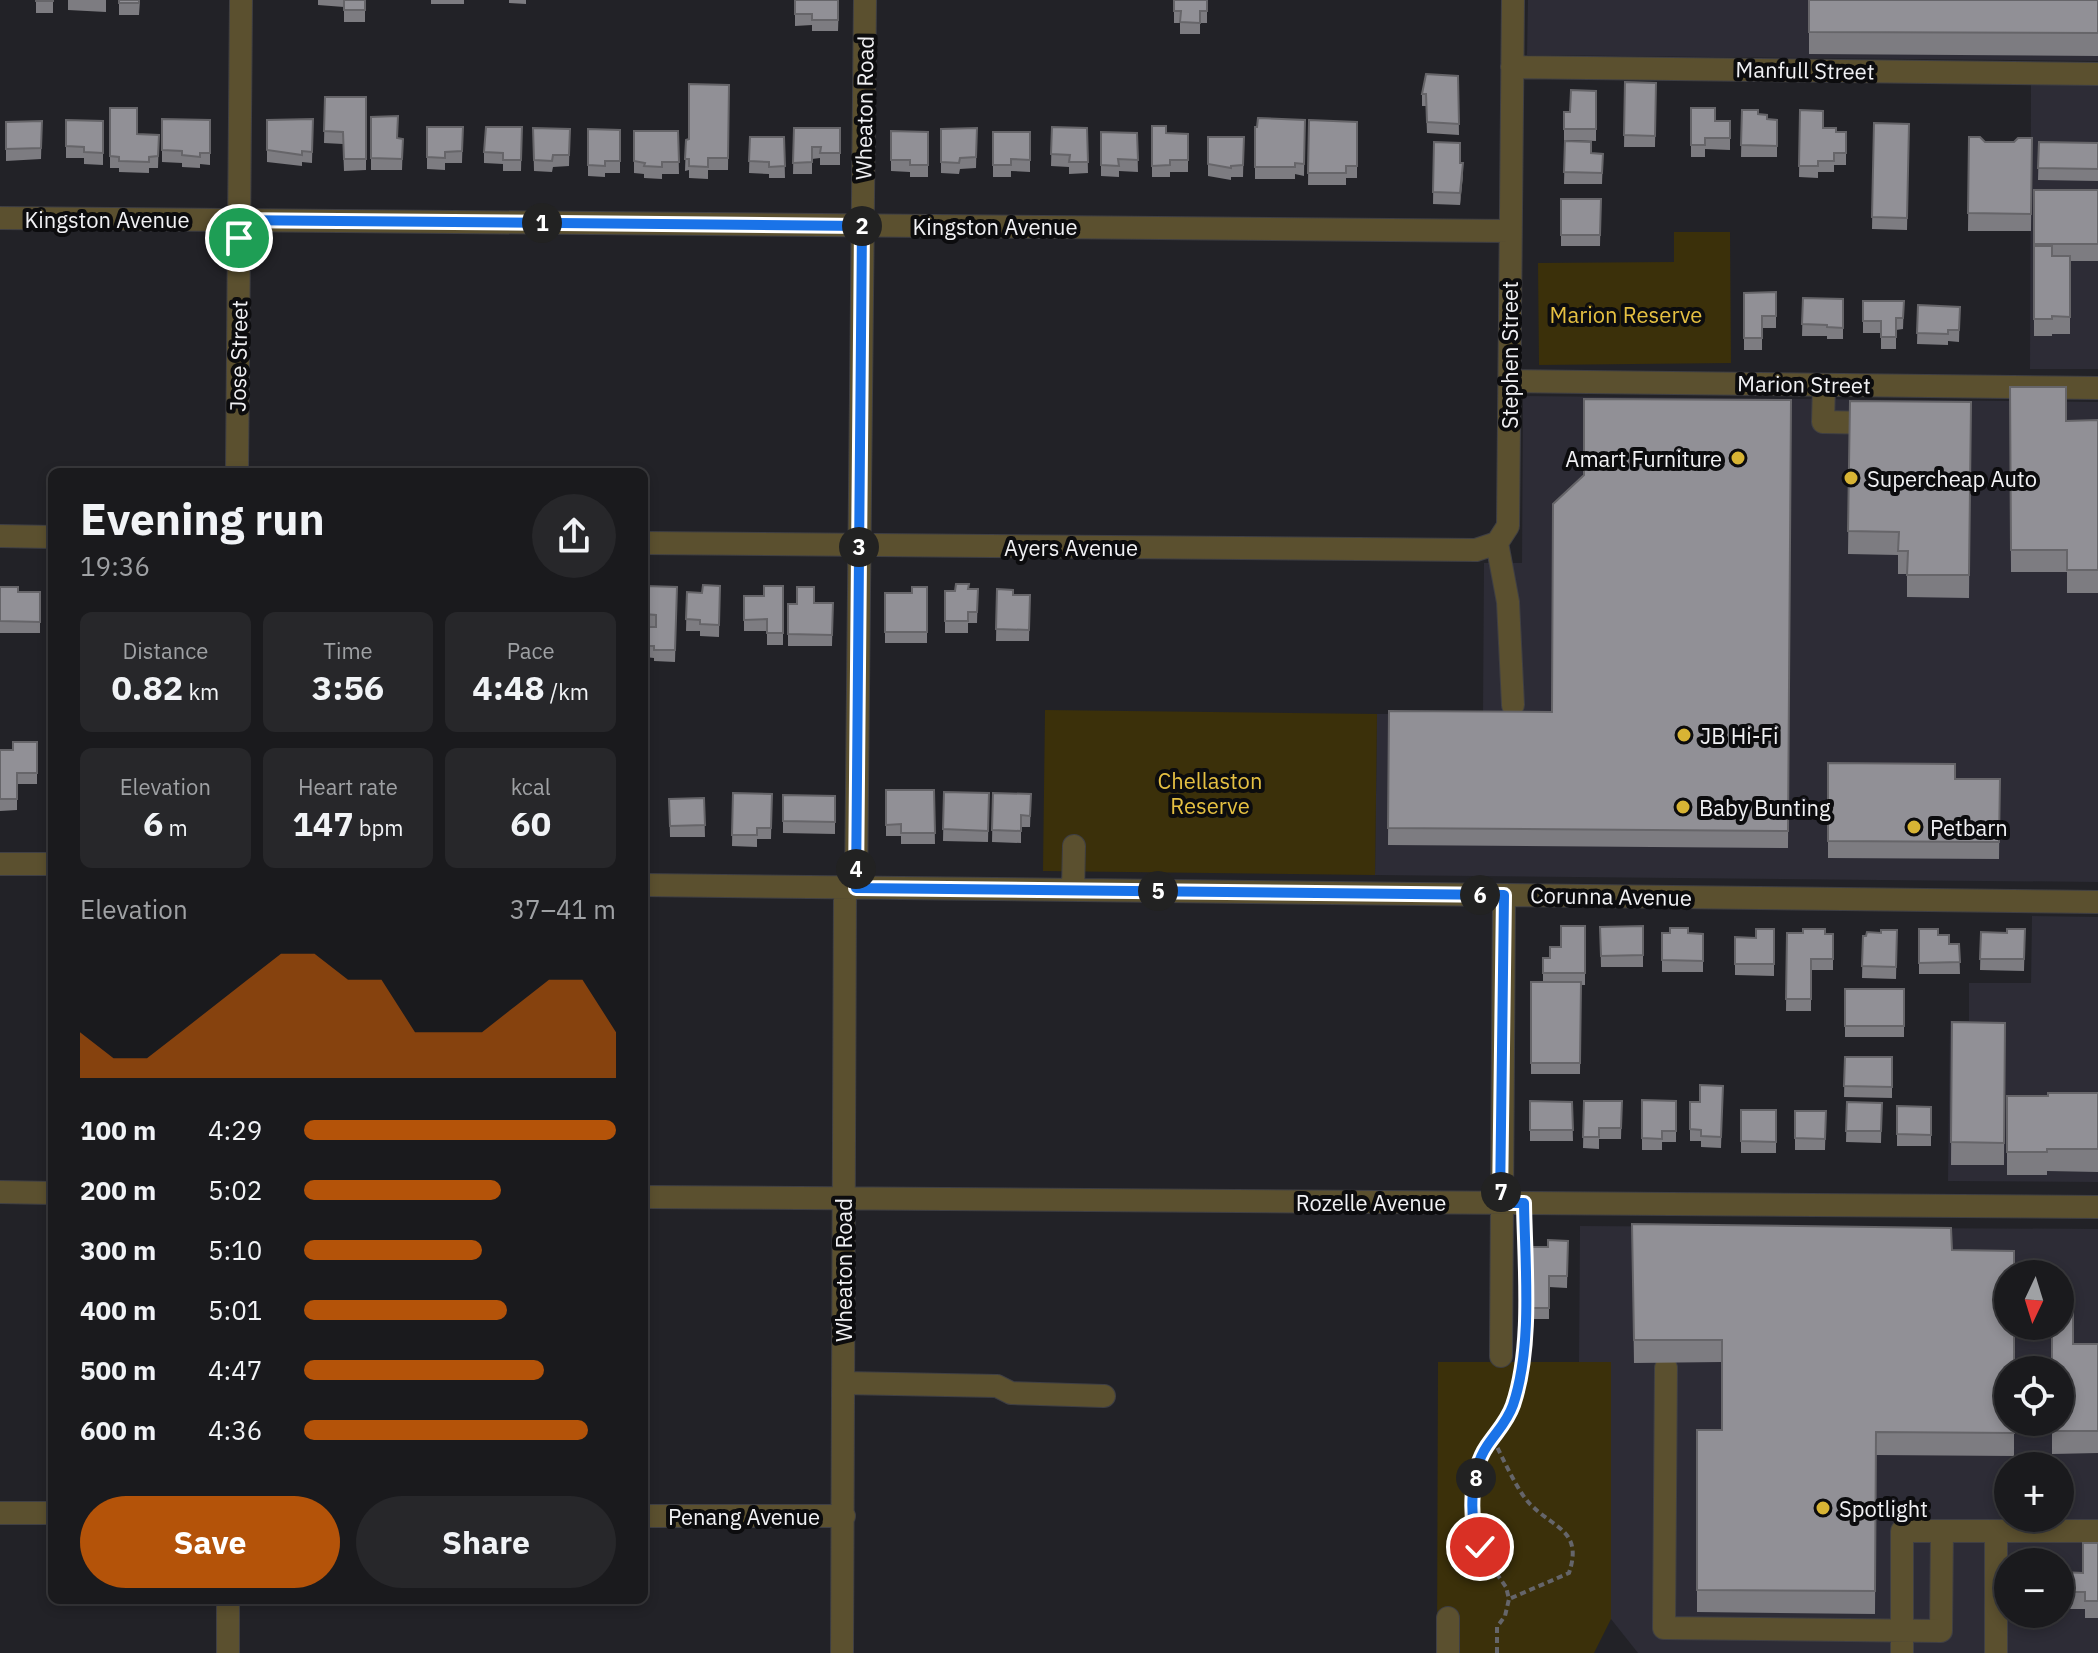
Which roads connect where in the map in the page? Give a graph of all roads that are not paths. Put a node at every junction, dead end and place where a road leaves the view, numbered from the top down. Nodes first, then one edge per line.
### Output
1 (241, 0) edge
2 (865, 0) edge
3 (1513, 0) edge
4 (1512, 67) junction
5 (2098, 74) edge
6 (0, 218) edge
7 (239, 220) junction
8 (862, 226) junction
9 (1510, 231) junction
10 (1510, 381) junction
11 (1824, 385) junction
12 (1959, 386) junction
13 (2098, 388) edge
14 (1958, 410) edge
15 (1898, 423) edge
16 (237, 468) edge
17 (0, 536) edge
18 (48, 537) edge
19 (648, 543) edge
20 (1497, 543) junction
21 (859, 545) junction
22 (1513, 705) dead end
23 (1074, 846) dead end
24 (0, 864) edge
25 (48, 864) edge
26 (648, 885) edge
27 (851, 888) junction
28 (1073, 890) junction
29 (1504, 895) junction
30 (2098, 902) edge
31 (0, 1192) edge
32 (48, 1193) edge
33 (648, 1197) edge
34 (843, 1198) junction
35 (1500, 1203) junction
36 (2098, 1207) edge
37 (1501, 1356) dead end
38 (1666, 1368) dead end
39 (844, 1383) junction
40 (1104, 1396) dead end
41 (0, 1513) edge
42 (48, 1513) edge
43 (648, 1516) edge
44 (844, 1516) junction
45 (1942, 1531) junction
46 (2074, 1531) edge
47 (2098, 1531) edge
48 (1994, 1532) edge
49 (1996, 1532) edge
50 (228, 1604) edge
51 (1448, 1618) dead end
52 (1902, 1642) edge
53 (228, 1653) edge
54 (842, 1653) edge
55 (1448, 1653) edge
56 (1996, 1653) edge

1 - 7 street, Jose Street
2 - 8 street, Wheaton Road
3 - 4 street, Stephen Street
4 - 5 street, Manfull Street
4 - 9 street, Stephen Street
6 - 7 street, Kingston Avenue
7 - 8 street, Kingston Avenue
7 - 16 street, Jose Street
8 - 9 street, Kingston Avenue
8 - 21 street, Wheaton Road
9 - 10 street, Stephen Street
10 - 11 street, Marion Street
10 - 20 street, Stephen Street
11 - 12 street, Marion Street
11 - 15 street
12 - 13 street, Marion Street
12 - 14 street
17 - 18 street
19 - 21 street, Ayers Avenue
20 - 21 street, Ayers Avenue
20 - 22 street, Stephen Street
21 - 27 street, Wheaton Road
23 - 28 street
24 - 25 street
26 - 27 street, Corunna Avenue
27 - 28 street, Corunna Avenue
27 - 34 street, Wheaton Road
28 - 29 street, Corunna Avenue
29 - 30 street, Corunna Avenue
29 - 35 street
31 - 32 street
33 - 34 street, Rozelle Avenue
34 - 35 street, Rozelle Avenue
34 - 39 street, Wheaton Road
35 - 36 street, Rozelle Avenue
35 - 37 street
38 - 52 street
39 - 40 street
39 - 44 street, Wheaton Road
41 - 42 street
43 - 44 street, Penang Avenue
44 - 54 street, Wheaton Road
45 - 48 street
45 - 52 street
45 - 52 street
46 - 47 street
49 - 56 street
50 - 53 street
51 - 55 street

